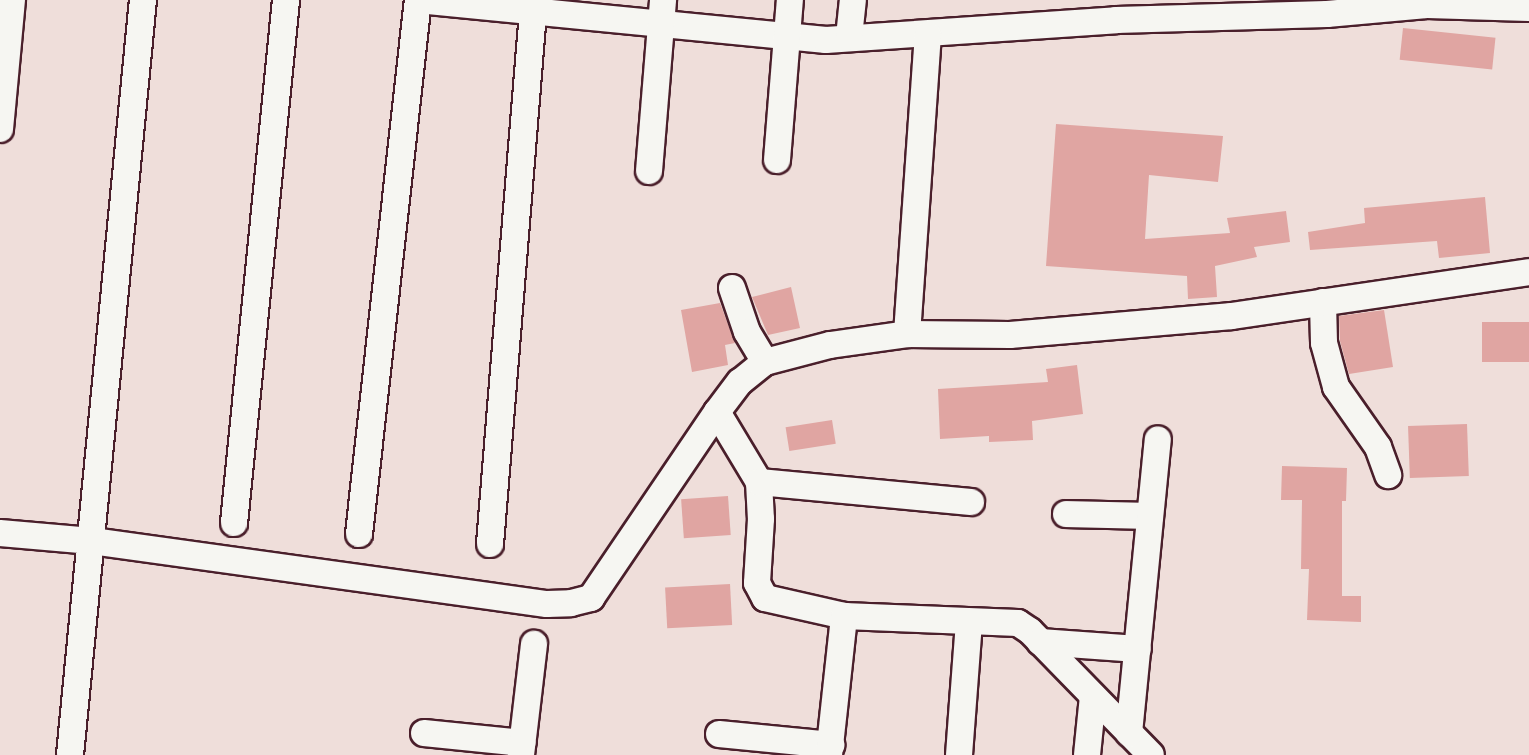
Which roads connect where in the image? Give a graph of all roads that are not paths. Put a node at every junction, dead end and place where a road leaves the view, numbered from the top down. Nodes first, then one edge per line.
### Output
1 (12, 0) edge
2 (143, 0) edge
3 (286, 0) edge
4 (418, 0) edge
5 (790, 0) edge
6 (853, 0) edge
7 (534, 5) edge
8 (1326, 7) edge
9 (1529, 8) edge
10 (1119, 10) edge
11 (662, 11) edge
12 (787, 35) junction
13 (928, 35) junction
14 (849, 37) junction
15 (0, 129) edge
16 (777, 160) dead end
17 (649, 171) dead end
18 (1529, 272) edge
19 (732, 288) dead end
20 (1323, 302) junction
21 (907, 334) junction
22 (765, 362) junction
23 (717, 412) junction
24 (1158, 439) dead end
25 (1388, 475) dead end
26 (759, 482) junction
27 (971, 502) dead end
28 (1066, 514) dead end
29 (1150, 516) junction
30 (234, 523) dead end
31 (0, 533) edge
32 (359, 534) dead end
33 (92, 541) junction
34 (490, 544) dead end
35 (844, 616) junction
36 (969, 622) junction
37 (1040, 642) junction
38 (534, 644) dead end
39 (1138, 649) junction
40 (1093, 696) junction
41 (424, 733) dead end
42 (1129, 733) junction
43 (719, 734) dead end
44 (521, 749) edge
45 (830, 750) edge
46 (70, 755) edge
47 (959, 755) edge
48 (1087, 755) edge
49 (1151, 755) edge

1 - 15 street
2 - 33 street
3 - 30 street
4 - 7 street
4 - 32 street
5 - 12 street
6 - 14 street
7 - 11 street
7 - 34 street
8 - 9 street
8 - 10 street
10 - 13 street
11 - 12 street
11 - 17 street
12 - 14 street
12 - 16 street
13 - 14 street
13 - 21 street
18 - 20 street
19 - 22 street
20 - 21 street
20 - 25 street
21 - 22 street
22 - 23 street
23 - 26 street
23 - 33 street
24 - 29 street
26 - 27 street
26 - 35 street
28 - 29 street
29 - 39 street
31 - 33 street
33 - 46 street
35 - 36 street
35 - 45 street
36 - 37 street
36 - 47 street
37 - 39 street
37 - 40 street
38 - 44 street
39 - 42 street
40 - 42 street
40 - 48 street
41 - 44 street
42 - 49 street
43 - 45 street

